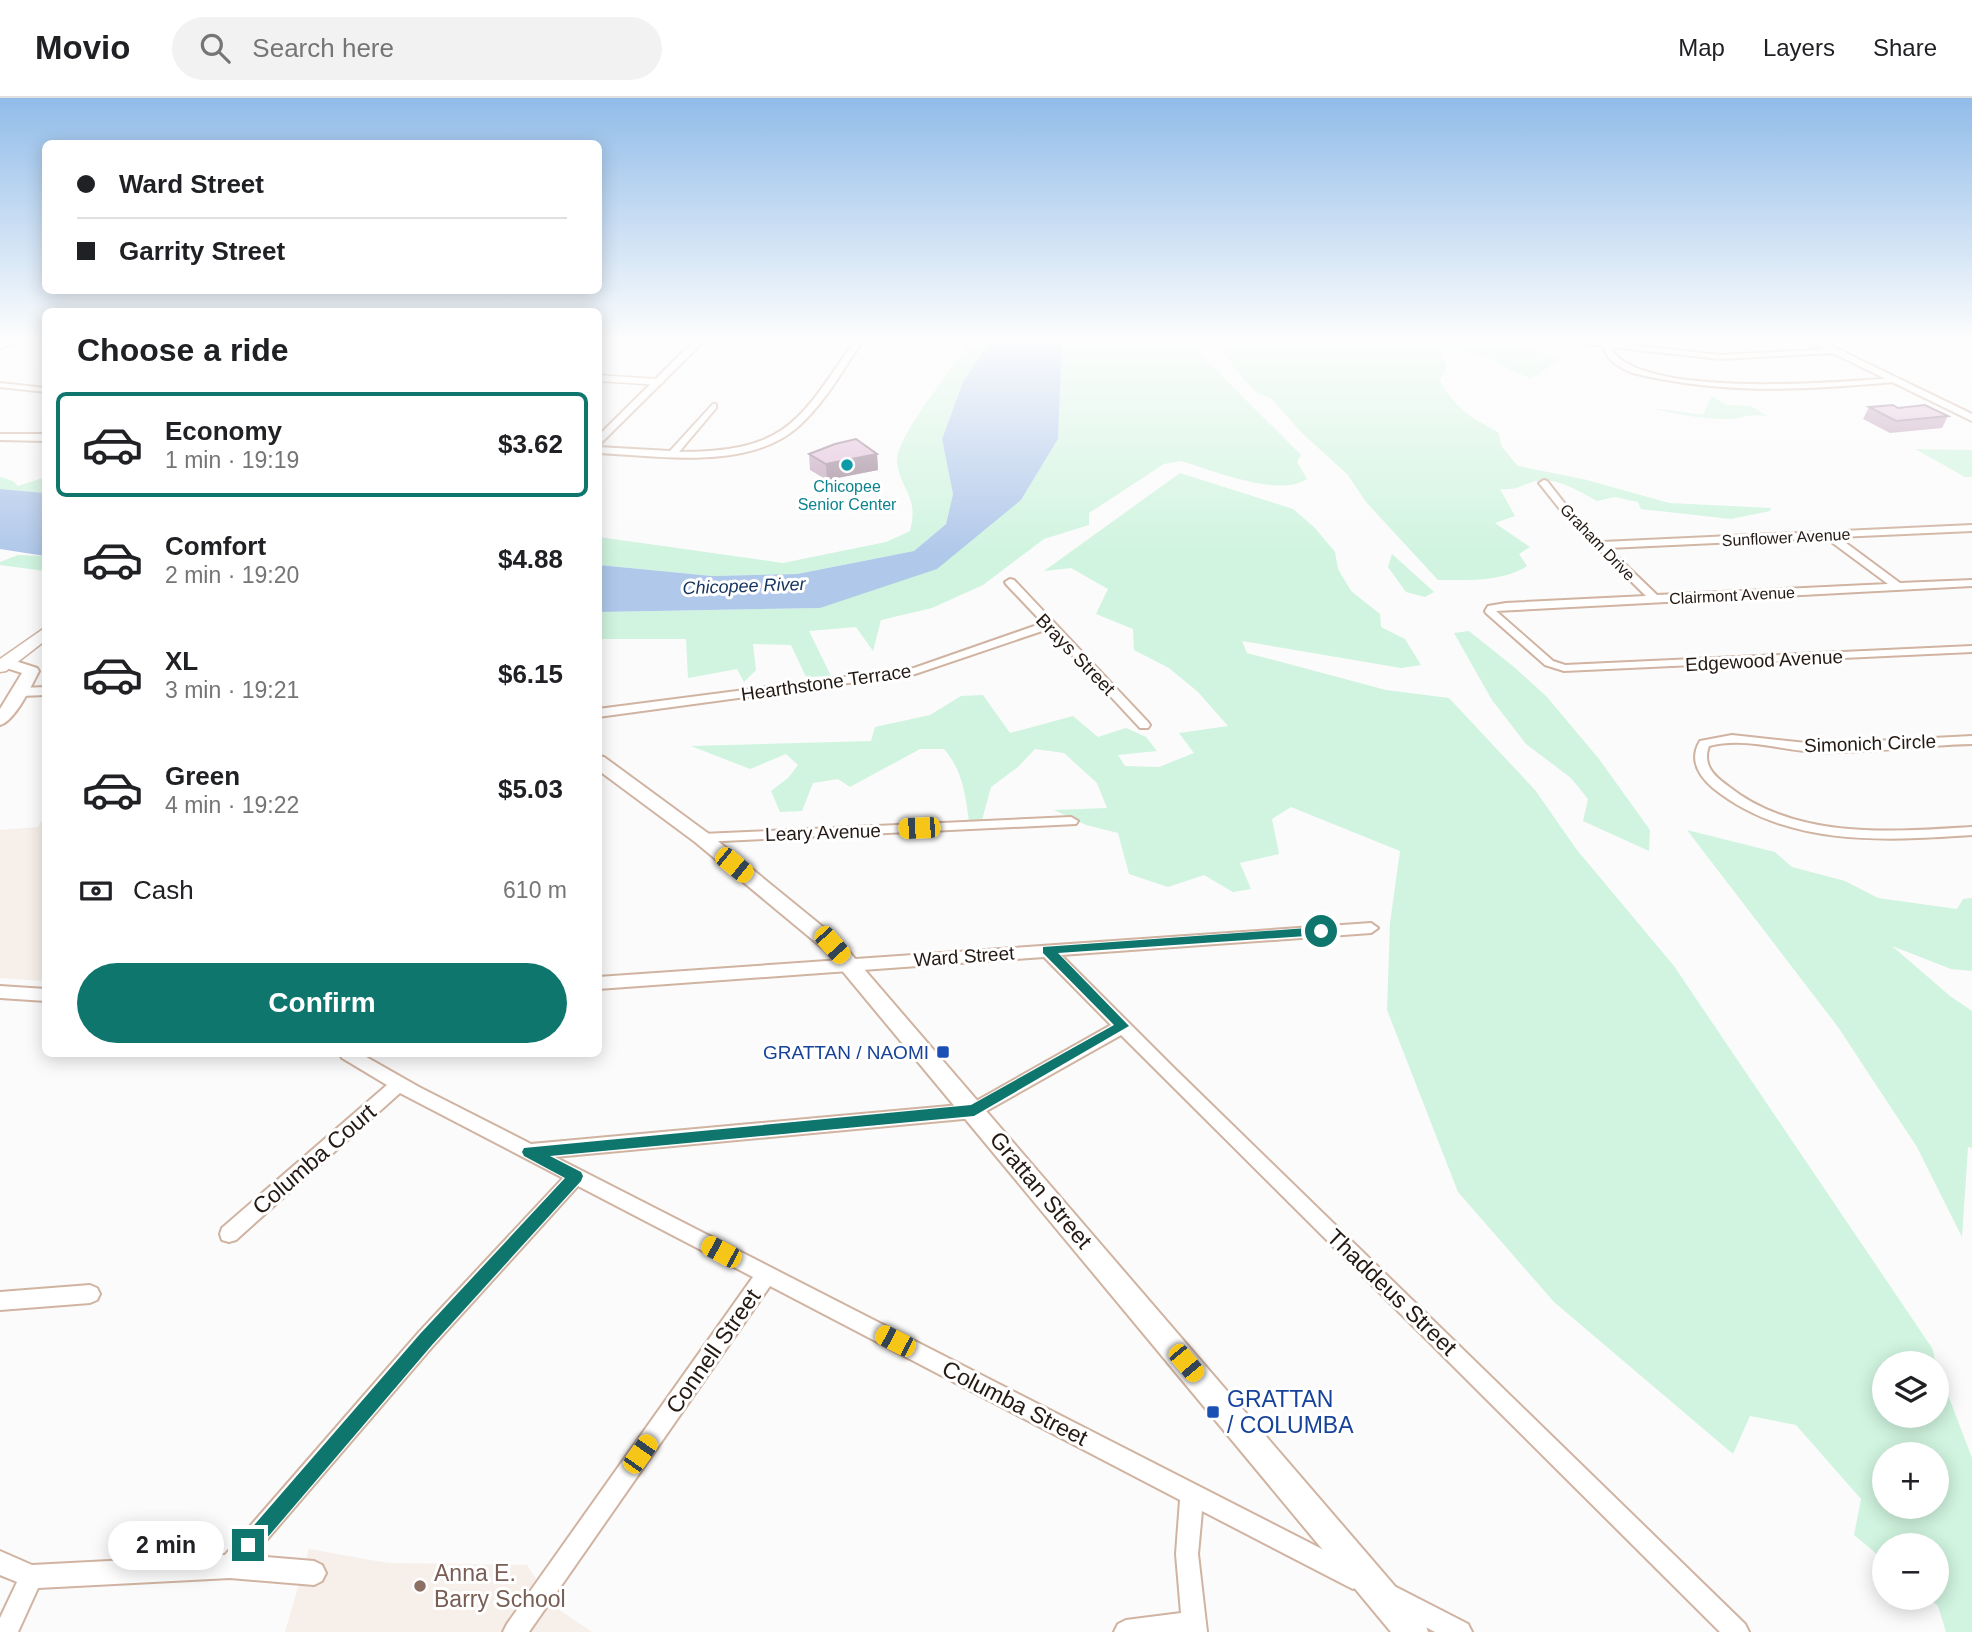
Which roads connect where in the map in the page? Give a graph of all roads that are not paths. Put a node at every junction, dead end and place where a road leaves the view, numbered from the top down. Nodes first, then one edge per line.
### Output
1 (630, 411) edge
2 (709, 411) edge
3 (808, 411) edge
4 (0, 437) edge
5 (42, 438) edge
6 (602, 439) edge
7 (602, 450) edge
8 (673, 453) junction
9 (1544, 483) dead end
10 (1972, 528) edge
11 (1829, 535) junction
12 (1600, 545) junction
13 (1010, 582) dead end
14 (1972, 583) edge
15 (1898, 587) junction
16 (1654, 598) junction
17 (1048, 625) junction
18 (42, 635) edge
19 (42, 649) edge
20 (1972, 649) edge
21 (4, 666) edge
22 (1556, 667) joint
23 (42, 691) edge
24 (10, 695) edge
25 (602, 712) edge
26 (0, 720) edge
27 (1144, 725) dead end
28 (1971, 741) edge
29 (602, 764) edge
30 (1071, 821) dead end
31 (1972, 831) edge
32 (702, 838) junction
33 (1371, 928) dead end
34 (1047, 950) junction
35 (850, 965) junction
36 (602, 983) edge
37 (0, 992) edge
38 (42, 995) edge
39 (1123, 1026) junction
40 (353, 1057) edge
41 (400, 1084) junction
42 (974, 1111) junction
43 (529, 1152) junction
44 (576, 1176) junction
45 (229, 1234) dead end
46 (766, 1275) junction
47 (90, 1294) dead end
48 (0, 1301) edge
49 (1192, 1494) junction
50 (0, 1563) edge
51 (230, 1566) junction
52 (314, 1573) dead end
53 (32, 1577) junction
54 (1374, 1587) junction
55 (1194, 1628) edge
56 (6, 1632) edge
57 (515, 1632) edge
58 (1126, 1632) edge
59 (1412, 1632) edge
60 (1460, 1632) edge
61 (1737, 1632) edge

1 - 6 main road
2 - 8 street
3 - 8 street
4 - 5 main road
7 - 8 street
9 - 12 street, Graham Drive
10 - 11 street, Sunflower Avenue
11 - 12 street, Sunflower Avenue
11 - 15 street
12 - 16 street, Graham Drive
13 - 17 street, Brays Street
14 - 15 street, Clairmont Avenue
15 - 16 street, Clairmont Avenue
16 - 22 street, Clairmont Avenue
17 - 25 street, Hearthstone Terrace
17 - 27 street, Brays Street
18 - 21 main road
19 - 21 main road
20 - 22 street, Edgewood Avenue
21 - 24 main road
21 - 24 main road
23 - 24 street
24 - 26 main road
28 - 31 street, Simonich Circle
29 - 32 main road, Grattan Street
30 - 32 street, Leary Avenue
32 - 35 main road, Grattan Street
33 - 34 street, Ward Street
34 - 35 street, Ward Street
34 - 39 street, Thaddeus Street
35 - 36 street, Ward Street
35 - 42 main road, Grattan Street
37 - 38 street
39 - 42 street
39 - 61 street, Thaddeus Street
40 - 41 street, Columba Street
41 - 43 street, Columba Street
41 - 45 street, Columba Court
42 - 43 street
42 - 54 main road, Grattan Street
43 - 44 street, Columba Street
44 - 46 street, Columba Street
44 - 51 street
46 - 49 street, Columba Street
46 - 57 street, Connell Street
47 - 48 street
49 - 54 street, Columba Street
49 - 55 street
50 - 53 street
51 - 52 street
51 - 53 street
53 - 56 street
54 - 59 main road, Grattan Street
54 - 60 street, Columba Street
55 - 58 street

